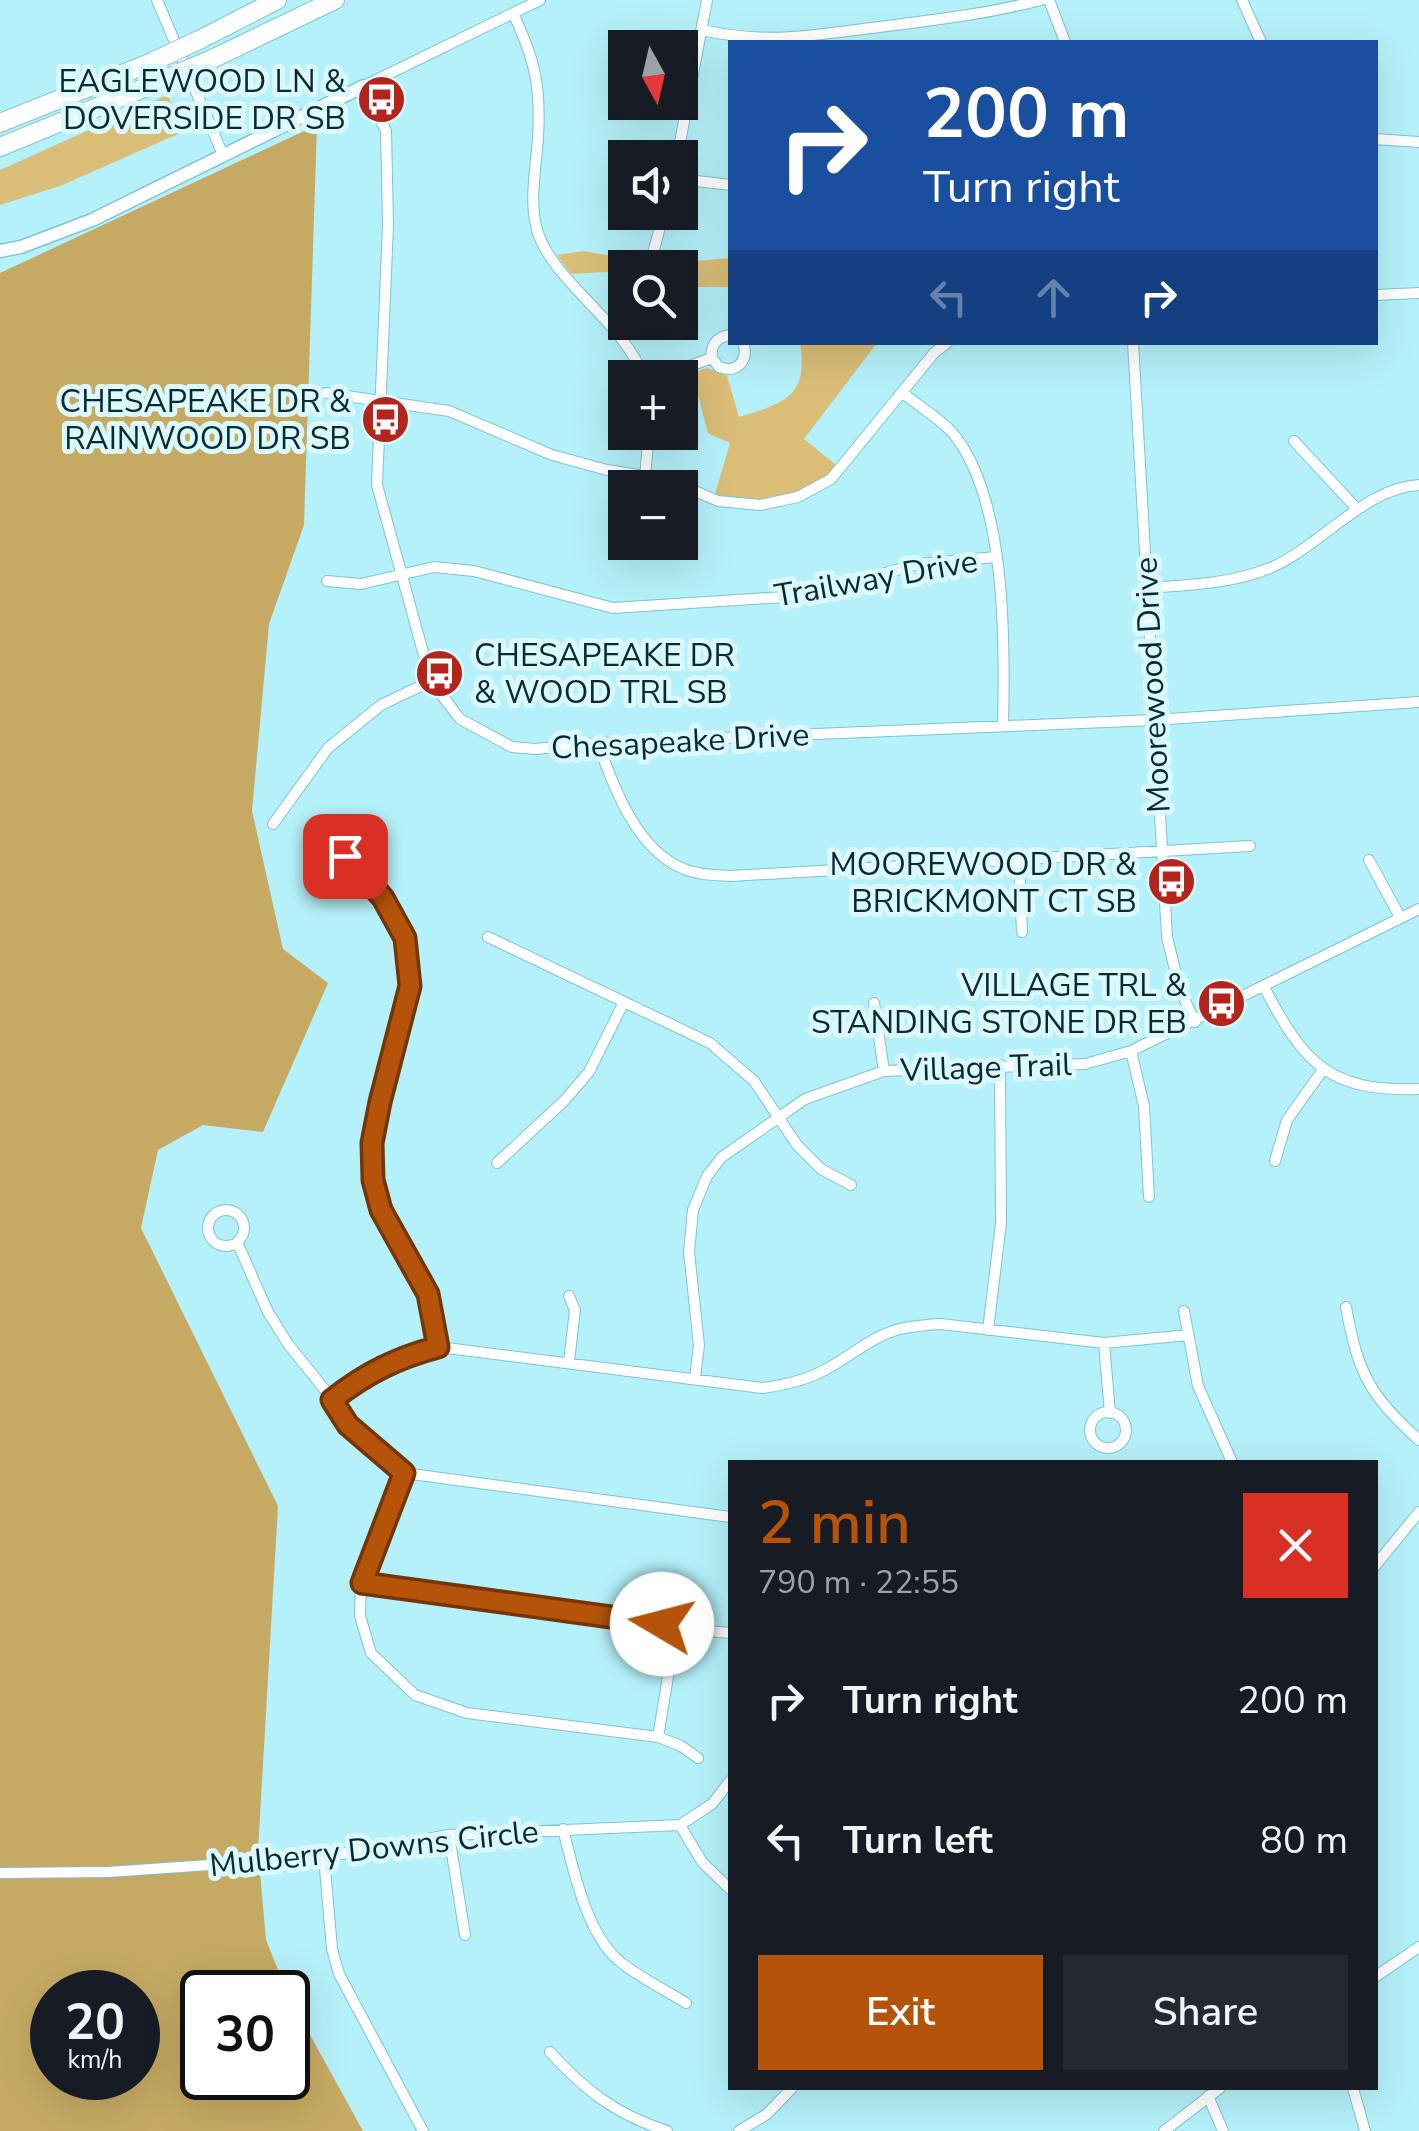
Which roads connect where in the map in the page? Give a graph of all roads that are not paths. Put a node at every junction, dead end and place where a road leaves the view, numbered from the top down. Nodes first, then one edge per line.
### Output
1 (157, 0) edge
2 (277, 0) edge
3 (335, 0) edge
4 (540, 0) edge
5 (707, 0) edge
6 (1040, 0) edge
7 (1050, 0) edge
8 (1245, 1) edge
9 (513, 13) junction
10 (702, 30) junction
11 (1065, 40) edge
12 (1259, 40) edge
13 (364, 86) junction
14 (0, 123) edge
15 (1378, 139) edge
16 (681, 140) edge
17 (1419, 142) edge
18 (0, 147) edge
19 (223, 155) junction
20 (698, 181) edge
21 (728, 185) edge
22 (0, 251) edge
23 (1419, 293) edge
24 (1378, 295) edge
25 (728, 336) edge
26 (744, 345) edge
27 (944, 345) edge
28 (1133, 345) edge
29 (712, 358) junction
30 (633, 360) edge
31 (698, 363) edge
32 (902, 392) junction
33 (326, 394) dead end
34 (378, 400) junction
35 (1294, 441) dead end
36 (619, 470) edge
37 (1419, 485) edge
38 (698, 493) edge
39 (1356, 508) junction
40 (996, 557) junction
41 (403, 574) junction
42 (328, 581) dead end
43 (1147, 588) junction
44 (430, 681) junction
45 (1419, 702) edge
46 (1154, 720) junction
47 (1004, 726) junction
48 (598, 744) junction
49 (274, 824) dead end
50 (1250, 846) dead end
51 (1161, 852) junction
52 (1369, 860) dead end
53 (1019, 861) junction
54 (369, 882) dead end
55 (1419, 909) edge
56 (1400, 917) junction
57 (1022, 932) dead end
58 (488, 937) dead end
59 (1264, 987) junction
60 (624, 1002) junction
61 (874, 1003) dead end
62 (1195, 1022) junction
63 (1131, 1051) junction
64 (1000, 1065) junction
65 (1322, 1070) junction
66 (884, 1071) junction
67 (1419, 1089) edge
68 (778, 1117) junction
69 (1274, 1161) dead end
70 (497, 1163) dead end
71 (851, 1185) dead end
72 (1149, 1197) dead end
73 (237, 1242) dead end
74 (568, 1296) dead end
75 (1346, 1307) dead end
76 (1184, 1311) dead end
77 (988, 1330) junction
78 (1189, 1335) junction
79 (1104, 1343) junction
80 (438, 1347) junction
81 (569, 1362) junction
82 (696, 1378) junction
83 (332, 1400) junction
84 (1110, 1413) dead end
85 (1419, 1440) edge
86 (1231, 1460) edge
87 (404, 1473) junction
88 (1419, 1512) edge
89 (728, 1517) edge
90 (1378, 1562) edge
91 (362, 1583) junction
92 (676, 1628) junction
93 (728, 1633) edge
94 (658, 1737) junction
95 (698, 1758) dead end
96 (728, 1783) edge
97 (680, 1825) junction
98 (563, 1829) junction
99 (450, 1835) junction
100 (324, 1858) junction
101 (0, 1874) edge
102 (728, 1887) edge
103 (465, 1935) dead end
104 (1419, 1947) edge
105 (1378, 1976) edge
106 (686, 2003) dead end
107 (550, 2052) dead end
108 (790, 2090) edge
109 (1217, 2090) edge
110 (1354, 2090) edge
111 (1208, 2096) junction
112 (646, 2128) edge
113 (423, 2131) edge
114 (666, 2131) edge
115 (739, 2131) edge
116 (1164, 2131) edge
117 (1223, 2131) edge
118 (1366, 2131) edge

1 - 19 street
2 - 14 highway, bridge
3 - 18 highway, bridge
4 - 9 street
5 - 10 street
6 - 10 street
7 - 11 street
8 - 12 street
9 - 13 street
9 - 30 street
10 - 16 street
13 - 19 street
13 - 34 street, Chesapeake Drive
15 - 17 street
19 - 22 street
20 - 21 street
23 - 24 street
25 - 29 street
26 - 29 street
27 - 32 street
28 - 43 street, Moorewood Drive
29 - 31 street
32 - 38 street
32 - 40 street
33 - 34 street
34 - 36 street
34 - 41 street, Chesapeake Drive
35 - 39 street
37 - 39 street
39 - 43 street
40 - 41 street, Trailway Drive
40 - 47 street
41 - 42 street, Trailway Drive
41 - 44 street, Chesapeake Drive
43 - 46 street, Moorewood Drive
44 - 48 street, Chesapeake Drive
44 - 49 street
45 - 46 street, Chesapeake Drive
46 - 47 street, Chesapeake Drive
46 - 51 street, Moorewood Drive
47 - 48 street, Chesapeake Drive
48 - 53 street
50 - 51 street
51 - 53 street
51 - 62 street, Moorewood Drive
52 - 56 street
53 - 57 street
54 - 80 street
55 - 56 street, Village Trail
56 - 59 street, Village Trail
58 - 60 street
59 - 62 street, Village Trail
59 - 65 street
60 - 68 street
60 - 70 street
61 - 66 street
62 - 63 street, Village Trail
63 - 64 street, Village Trail
63 - 72 street
64 - 66 street, Village Trail
64 - 77 street
65 - 67 street
65 - 69 street
66 - 68 street, Village Trail
68 - 71 street
68 - 82 street, Village Trail
73 - 83 street
74 - 81 street
75 - 85 street
76 - 78 street
77 - 79 street
77 - 82 street
78 - 79 street
78 - 86 street
79 - 84 street
80 - 81 street
80 - 83 street
81 - 82 street
83 - 87 street
87 - 89 street
87 - 91 street
88 - 90 street
91 - 92 street
91 - 94 street
92 - 93 street
92 - 94 street
94 - 95 street
96 - 97 street
97 - 98 street, Mulberry Downs Circle
97 - 102 street
98 - 99 street, Mulberry Downs Circle
98 - 106 street
99 - 100 street, Mulberry Downs Circle
99 - 103 street
100 - 101 street, Mulberry Downs Circle
100 - 113 street
104 - 105 street
107 - 112 street
108 - 115 street
109 - 111 street
110 - 118 street
111 - 116 street
111 - 117 street
112 - 114 street

